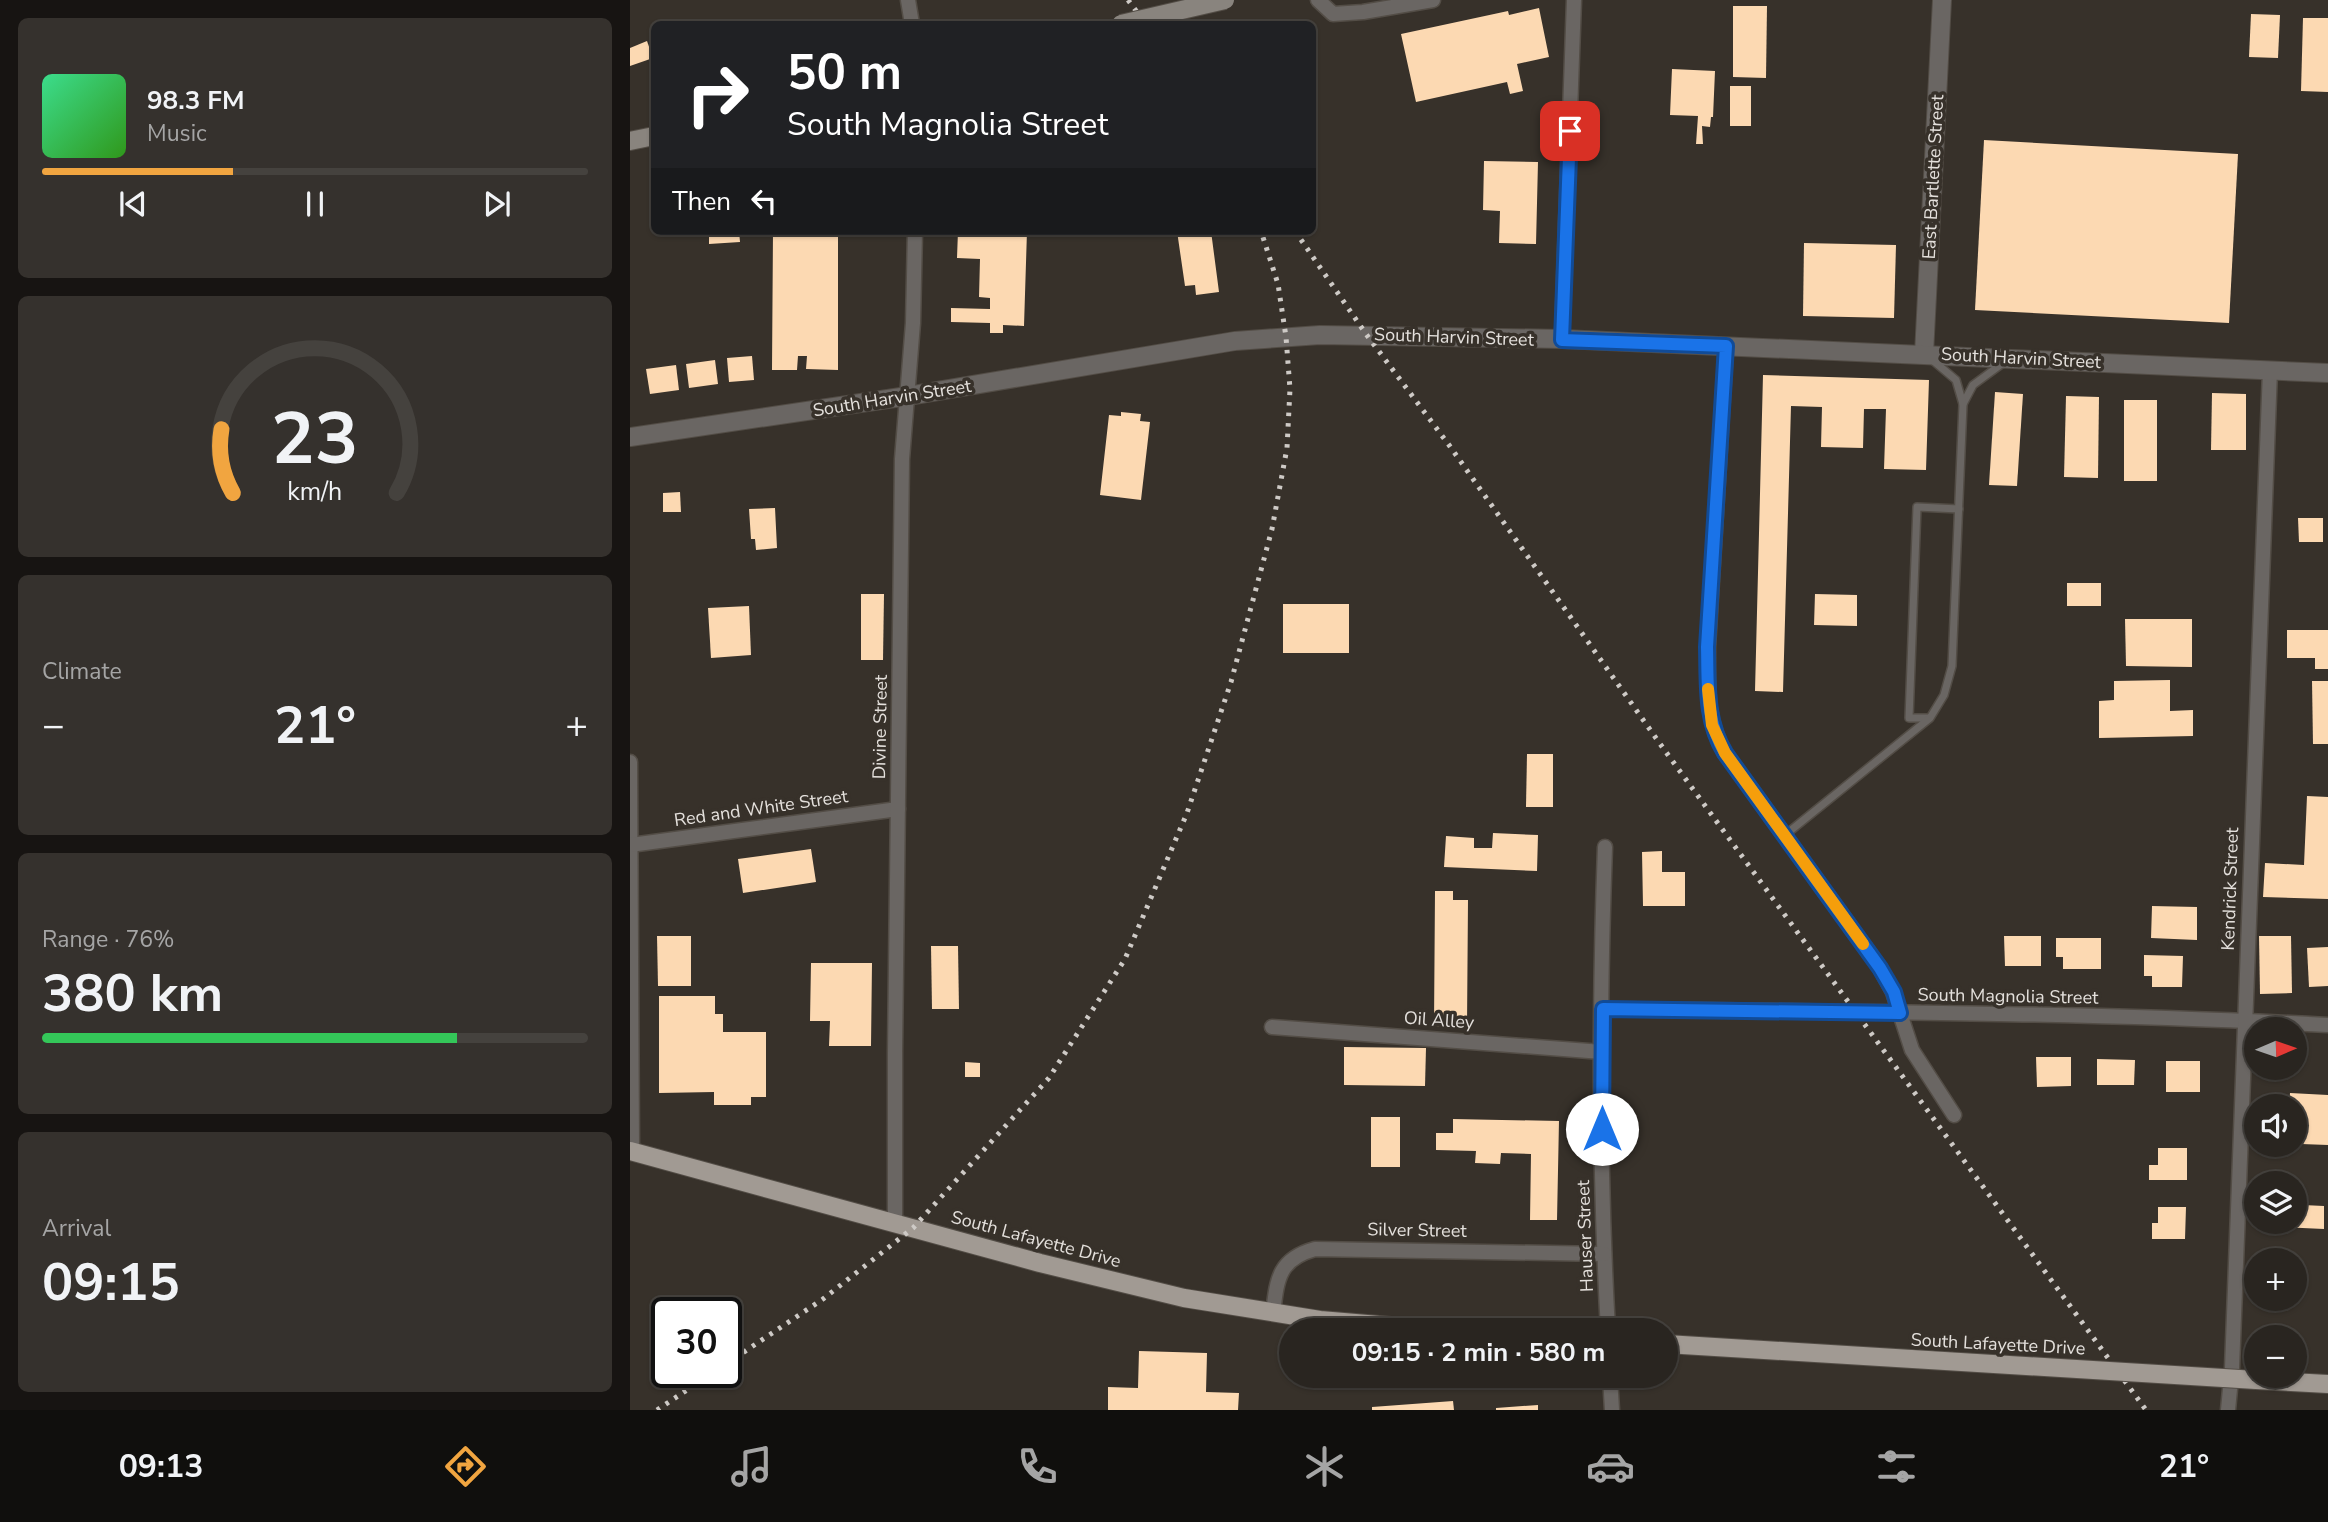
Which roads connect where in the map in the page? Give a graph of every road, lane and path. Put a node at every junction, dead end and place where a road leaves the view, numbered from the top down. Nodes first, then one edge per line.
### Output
1 (908, 0) edge
2 (1224, 0) edge
3 (1318, 0) edge
4 (1433, 0) edge
5 (1574, 0) edge
6 (1942, 0) edge
7 (912, 21) edge
8 (1134, 21) edge
9 (651, 137) edge
10 (630, 141) edge
11 (915, 235) edge
12 (1562, 340) junction
13 (1726, 346) junction
14 (1924, 354) junction
15 (2011, 358) junction
16 (2270, 370) junction
17 (2328, 373) edge
18 (908, 396) junction
19 (1963, 404) junction
20 (630, 437) edge
21 (1959, 509) junction
22 (1930, 719) junction
23 (630, 762) edge
24 (898, 809) junction
25 (1786, 835) junction
26 (630, 845) edge
27 (1605, 847) dead end
28 (1603, 1009) junction
29 (1900, 1013) junction
30 (2244, 1017) edge
31 (2244, 1020) joint
32 (2307, 1024) edge
33 (2328, 1025) edge
34 (1272, 1027) dead end
35 (1602, 1052) junction
36 (1954, 1115) dead end
37 (631, 1151) edge
38 (895, 1223) junction
39 (1604, 1254) junction
40 (1273, 1313) junction
41 (1310, 1318) edge
42 (1607, 1318) edge
43 (1678, 1345) edge
44 (2328, 1384) edge
45 (1611, 1388) edge
46 (1612, 1410) edge
47 (2228, 1410) edge

1 - 7 street
2 - 8 main road, bridge
3 - 4 street
5 - 12 street
6 - 14 street, East Bartlette Street
9 - 10 main road
11 - 18 street, Divine Street
12 - 13 street, South Harvin Street
12 - 18 street, South Harvin Street
13 - 14 street, South Harvin Street
13 - 25 street
14 - 15 street, South Harvin Street
14 - 19 lane
15 - 16 street, South Harvin Street
15 - 19 lane
16 - 17 street, South Harvin Street
16 - 30 street, Kendrick Street
18 - 20 street, South Harvin Street
18 - 24 street, Divine Street
19 - 21 lane
21 - 22 lane
21 - 22 lane
22 - 25 lane
23 - 26 street
24 - 26 street, Red and White Street
24 - 38 street, Divine Street
25 - 29 street
26 - 37 street
27 - 28 street, Hauser Street
28 - 29 street, South Magnolia Street
28 - 35 street, Hauser Street
29 - 31 street, South Magnolia Street
29 - 36 street
31 - 47 street, Kendrick Street
32 - 33 street, South Magnolia Street
34 - 35 street, Oil Alley
35 - 39 street, Hauser Street
37 - 38 main road, South Lafayette Drive
38 - 40 main road, South Lafayette Drive
39 - 40 street, Silver Street
39 - 42 street, Hauser Street
40 - 41 main road, South Lafayette Drive
43 - 44 main road, South Lafayette Drive, bridge
45 - 46 street

